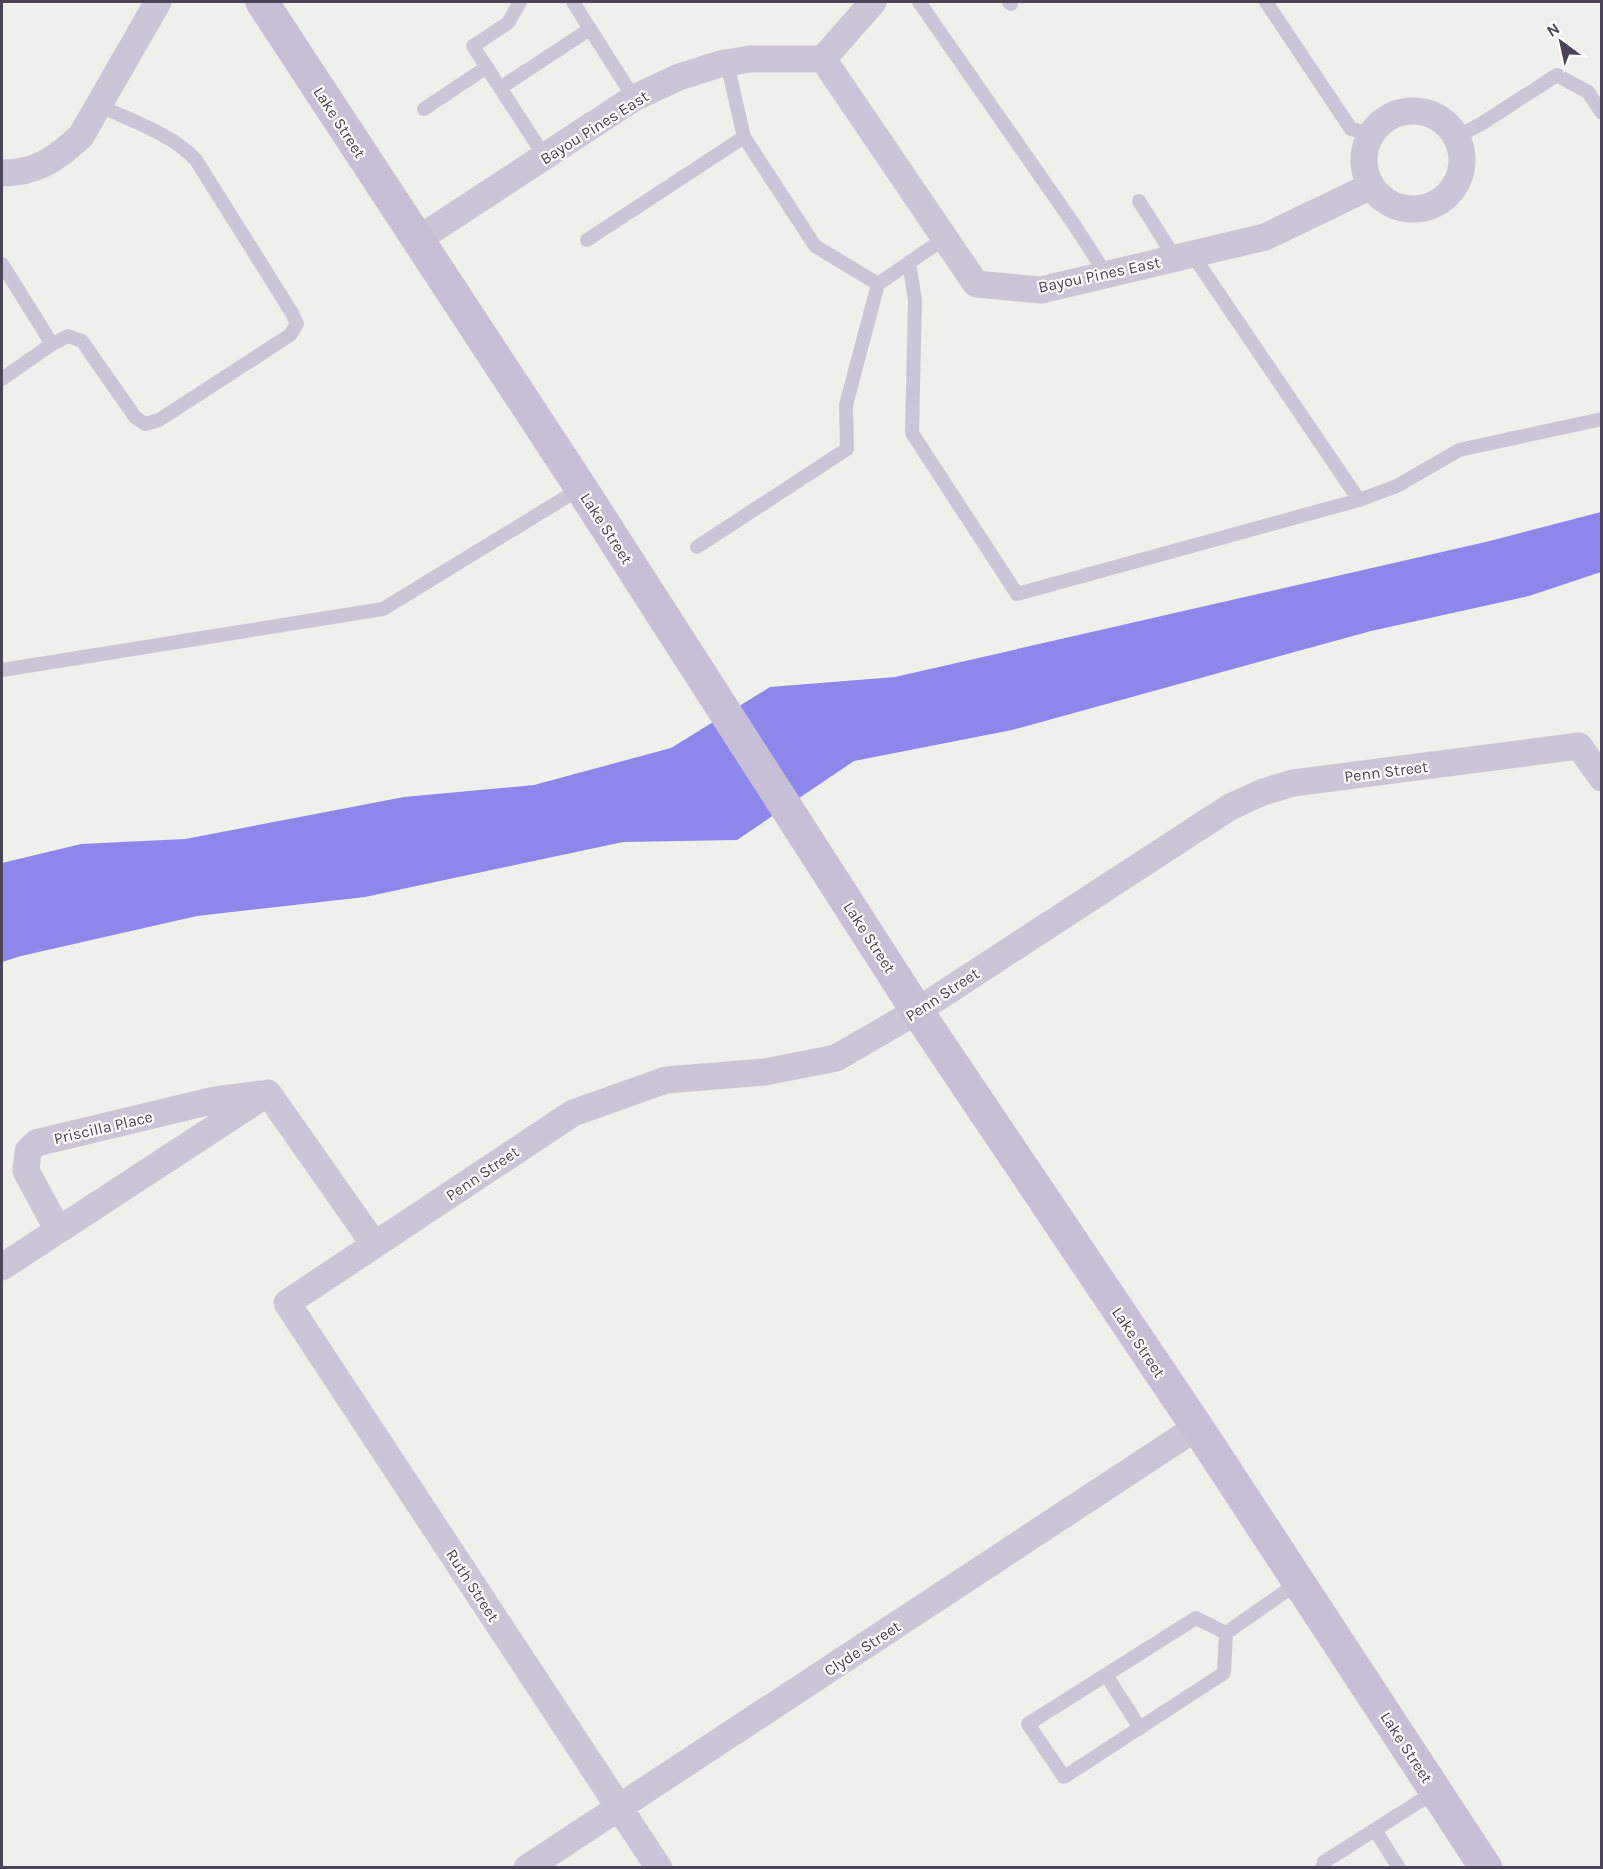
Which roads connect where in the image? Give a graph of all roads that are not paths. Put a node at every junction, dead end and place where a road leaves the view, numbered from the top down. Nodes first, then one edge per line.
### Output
1 (158, 2) edge
2 (262, 2) edge
3 (520, 2) edge
4 (573, 2) edge
5 (873, 2) edge
6 (919, 2) edge
7 (1266, 2) edge
8 (590, 29) junction
9 (823, 59) junction
10 (727, 63) junction
11 (488, 67) junction
12 (500, 88) junction
13 (634, 98) junction
14 (98, 105) junction
15 (424, 109) dead end
16 (1602, 113) edge
17 (1371, 134) junction
18 (744, 137) junction
19 (1456, 137) junction
20 (545, 157) junction
21 (2, 173) edge
22 (1371, 186) junction
23 (1138, 201) dead end
24 (945, 238) junction
25 (417, 240) junction
26 (587, 240) dead end
27 (1183, 256) junction
28 (909, 262) junction
29 (2, 264) edge
30 (1106, 274) junction
31 (878, 284) junction
32 (52, 344) junction
33 (2, 379) edge
34 (1602, 419) edge
35 (581, 488) junction
36 (1359, 500) junction
37 (697, 547) dead end
38 (2, 670) edge
39 (1602, 778) edge
40 (917, 1011) junction
41 (268, 1093) junction
42 (58, 1230) junction
43 (375, 1244) junction
44 (2, 1267) edge
45 (287, 1303) joint
46 (1197, 1427) junction
47 (1299, 1582) junction
48 (1226, 1633) junction
49 (1106, 1675) junction
50 (1140, 1728) junction
51 (1436, 1791) junction
52 (619, 1808) junction
53 (1375, 1830) junction
54 (527, 1868) edge
55 (658, 1868) edge
56 (1322, 1868) edge
57 (1399, 1868) edge
58 (1486, 1868) edge

1 - 14 street
2 - 25 street, Lake Street
3 - 11 lane
4 - 8 lane
5 - 9 street
6 - 30 lane
7 - 17 lane
8 - 12 lane
8 - 13 lane
9 - 10 street, Bayou Pines East
9 - 24 street, Bayou Pines East
10 - 13 street, Bayou Pines East
10 - 18 lane
11 - 12 lane
11 - 15 lane
12 - 20 lane
13 - 20 street, Bayou Pines East
14 - 21 street
14 - 32 lane
16 - 19 lane
17 - 19 street
17 - 22 street
18 - 26 lane
18 - 31 lane
19 - 22 street
20 - 25 street, Bayou Pines East
22 - 27 street, Bayou Pines East
23 - 27 lane
24 - 28 lane
24 - 30 street, Bayou Pines East
25 - 35 street, Lake Street
27 - 30 street, Bayou Pines East
27 - 36 lane
28 - 31 lane
28 - 36 lane
29 - 32 lane
31 - 37 lane
32 - 33 lane
34 - 36 lane
35 - 38 lane
35 - 40 street, Lake Street
39 - 40 street, Penn Street
40 - 43 street, Penn Street
40 - 46 street, Lake Street
41 - 42 street
41 - 42 street, Priscilla Place
41 - 43 street
42 - 44 street
43 - 45 street, Penn Street
45 - 52 street, Ruth Street
46 - 47 street, Lake Street
46 - 52 street, Clyde Street
47 - 48 lane
47 - 51 street, Lake Street
48 - 49 lane
48 - 50 lane
49 - 50 lane
49 - 50 lane
51 - 53 lane
51 - 58 street, Lake Street
52 - 54 street, Clyde Street
52 - 55 street, Ruth Street
53 - 56 lane
53 - 57 lane

